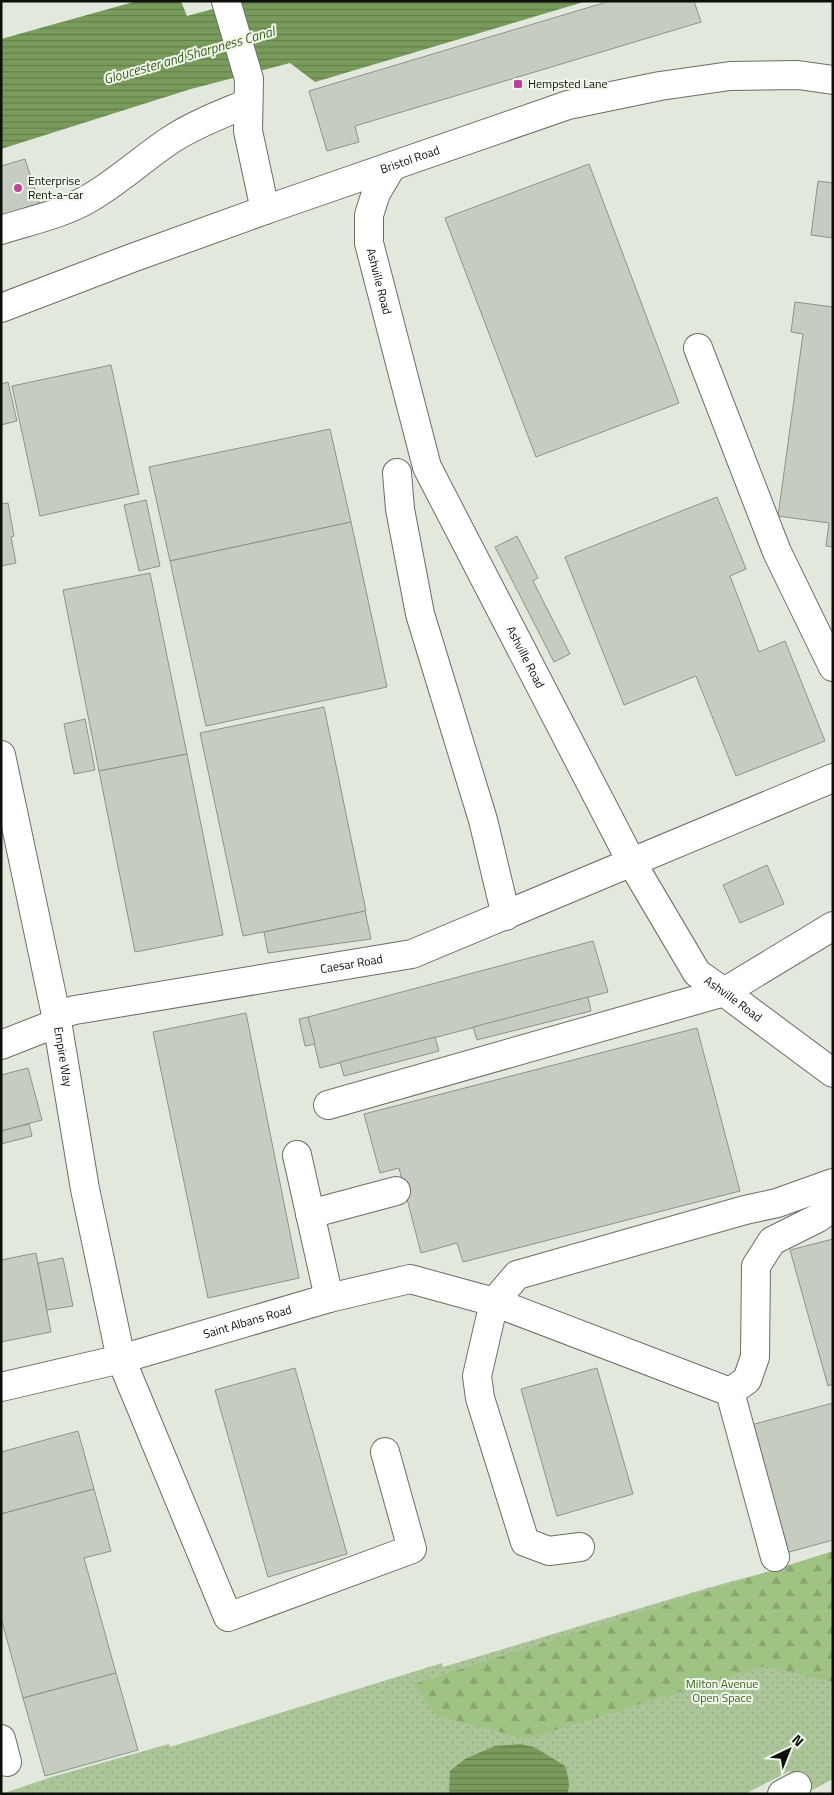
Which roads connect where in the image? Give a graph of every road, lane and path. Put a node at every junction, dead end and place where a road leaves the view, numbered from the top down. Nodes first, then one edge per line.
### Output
1 (226, 1) edge
2 (833, 80) edge
3 (248, 85) junction
4 (392, 166) junction
5 (265, 210) junction
6 (1, 230) edge
7 (1, 308) edge
8 (698, 348) dead end
9 (397, 473) dead end
10 (833, 667) edge
11 (1, 755) edge
12 (833, 778) edge
13 (632, 863) junction
14 (506, 916) junction
15 (833, 926) edge
16 (724, 992) junction
17 (56, 1019) junction
18 (1, 1044) edge
19 (833, 1073) edge
20 (328, 1105) dead end
21 (297, 1155) dead end
22 (833, 1183) edge
23 (396, 1191) dead end
24 (833, 1207) edge
25 (310, 1214) junction
26 (329, 1298) junction
27 (494, 1302) junction
28 (121, 1359) junction
29 (1, 1386) edge
30 (730, 1392) junction
31 (385, 1452) dead end
32 (580, 1547) dead end
33 (775, 1557) dead end

1 - 3 street
2 - 4 street, Bristol Road
3 - 5 street
3 - 6 street
4 - 5 street, Bristol Road
4 - 13 street, Ashville Road
5 - 7 street, Bristol Road
8 - 10 street
9 - 14 street
11 - 17 street, Empire Way
12 - 13 street, Caesar Road
13 - 14 street, Caesar Road
13 - 16 street, Ashville Road
14 - 17 street, Caesar Road
15 - 16 street
16 - 19 street, Ashville Road
16 - 20 street
17 - 18 street, Caesar Road
17 - 28 street, Empire Way
21 - 25 street
22 - 27 street
23 - 25 street
24 - 30 street
25 - 26 street
26 - 27 street, Saint Albans Road
26 - 28 street, Saint Albans Road
27 - 30 street, Saint Albans Road
27 - 32 street
28 - 29 street, Saint Albans Road
28 - 31 street, Empire Way
30 - 33 street

